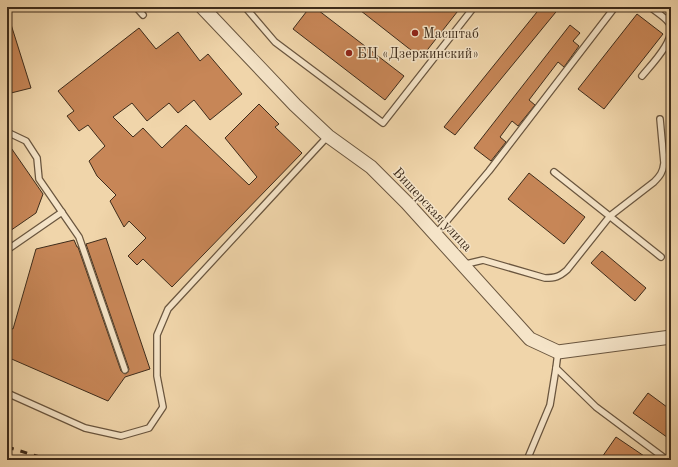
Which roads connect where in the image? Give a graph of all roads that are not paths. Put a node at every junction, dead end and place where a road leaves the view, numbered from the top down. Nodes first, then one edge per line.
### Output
1 (136, 7) edge
2 (202, 7) edge
3 (245, 7) edge
4 (474, 7) edge
5 (616, 7) edge
6 (650, 7) edge
7 (143, 15) dead end
8 (642, 76) dead end
9 (660, 119) dead end
10 (7, 132) edge
11 (328, 136) junction
12 (554, 172) dead end
13 (62, 212) junction
14 (610, 216) junction
15 (435, 236) junction
16 (7, 250) edge
17 (661, 257) dead end
18 (462, 265) junction
19 (671, 337) edge
20 (558, 352) junction
21 (556, 368) junction
22 (125, 370) dead end
23 (7, 393) edge
24 (527, 460) edge
25 (667, 460) edge

1 - 7 lane
2 - 11 street, Вишерская улица
3 - 4 lane
5 - 15 lane
6 - 8 lane
9 - 14 lane
10 - 13 lane
11 - 15 street, Вишерская улица
11 - 23 lane
12 - 14 lane
13 - 16 lane
13 - 22 lane
14 - 17 lane
14 - 18 lane
15 - 18 street, Вишерская улица
18 - 20 street, Вишерская улица
19 - 20 street
20 - 21 lane
21 - 24 lane
21 - 25 lane

